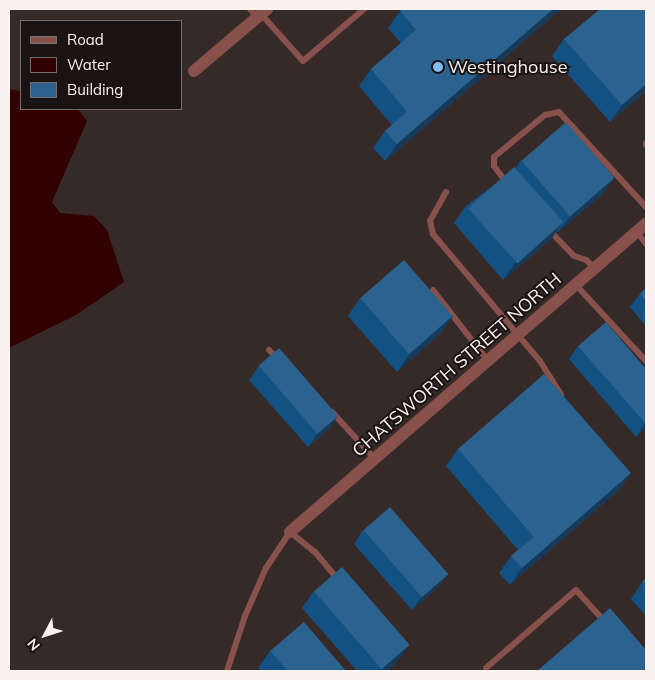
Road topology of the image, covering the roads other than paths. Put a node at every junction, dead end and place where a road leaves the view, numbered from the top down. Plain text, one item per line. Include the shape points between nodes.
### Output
1 (364, 9) edge
2 (259, 12) edge
3 (194, 71) dead end
4 (512, 190) edge
5 (446, 192) dead end
6 (646, 207) edge
7 (543, 224) edge
8 (642, 228) edge
9 (646, 244) edge
10 (595, 268) junction
11 (576, 285) junction
12 (434, 290) dead end
13 (516, 337) junction
14 (269, 350) dead end
15 (488, 361) junction
16 (646, 361) edge
17 (283, 364) edge
18 (564, 400) edge
19 (323, 404) edge
20 (375, 459) junction
21 (290, 532) junction
22 (346, 588) edge
23 (614, 633) edge
24 (486, 668) dead end
25 (227, 671) edge

1 - 2 lane via 303,61
2 - 3 street
4 - 6 lane via 494,166 494,157 545,115 560,112
5 - 13 lane via 430,221 433,234
7 - 10 lane via 574,256
8 - 9 lane
8 - 10 street, CHATSWORTH STREET NORTH
10 - 11 street, CHATSWORTH STREET NORTH
11 - 13 street, CHATSWORTH STREET NORTH
11 - 16 lane
12 - 15 lane
13 - 15 street, CHATSWORTH STREET NORTH
13 - 18 lane via 540,361
14 - 17 lane
15 - 20 street, CHATSWORTH STREET NORTH
19 - 20 lane
20 - 21 street, CHATSWORTH STREET NORTH
21 - 22 lane via 315,552
21 - 25 lane via 266,568 245,616
23 - 24 lane via 576,590

